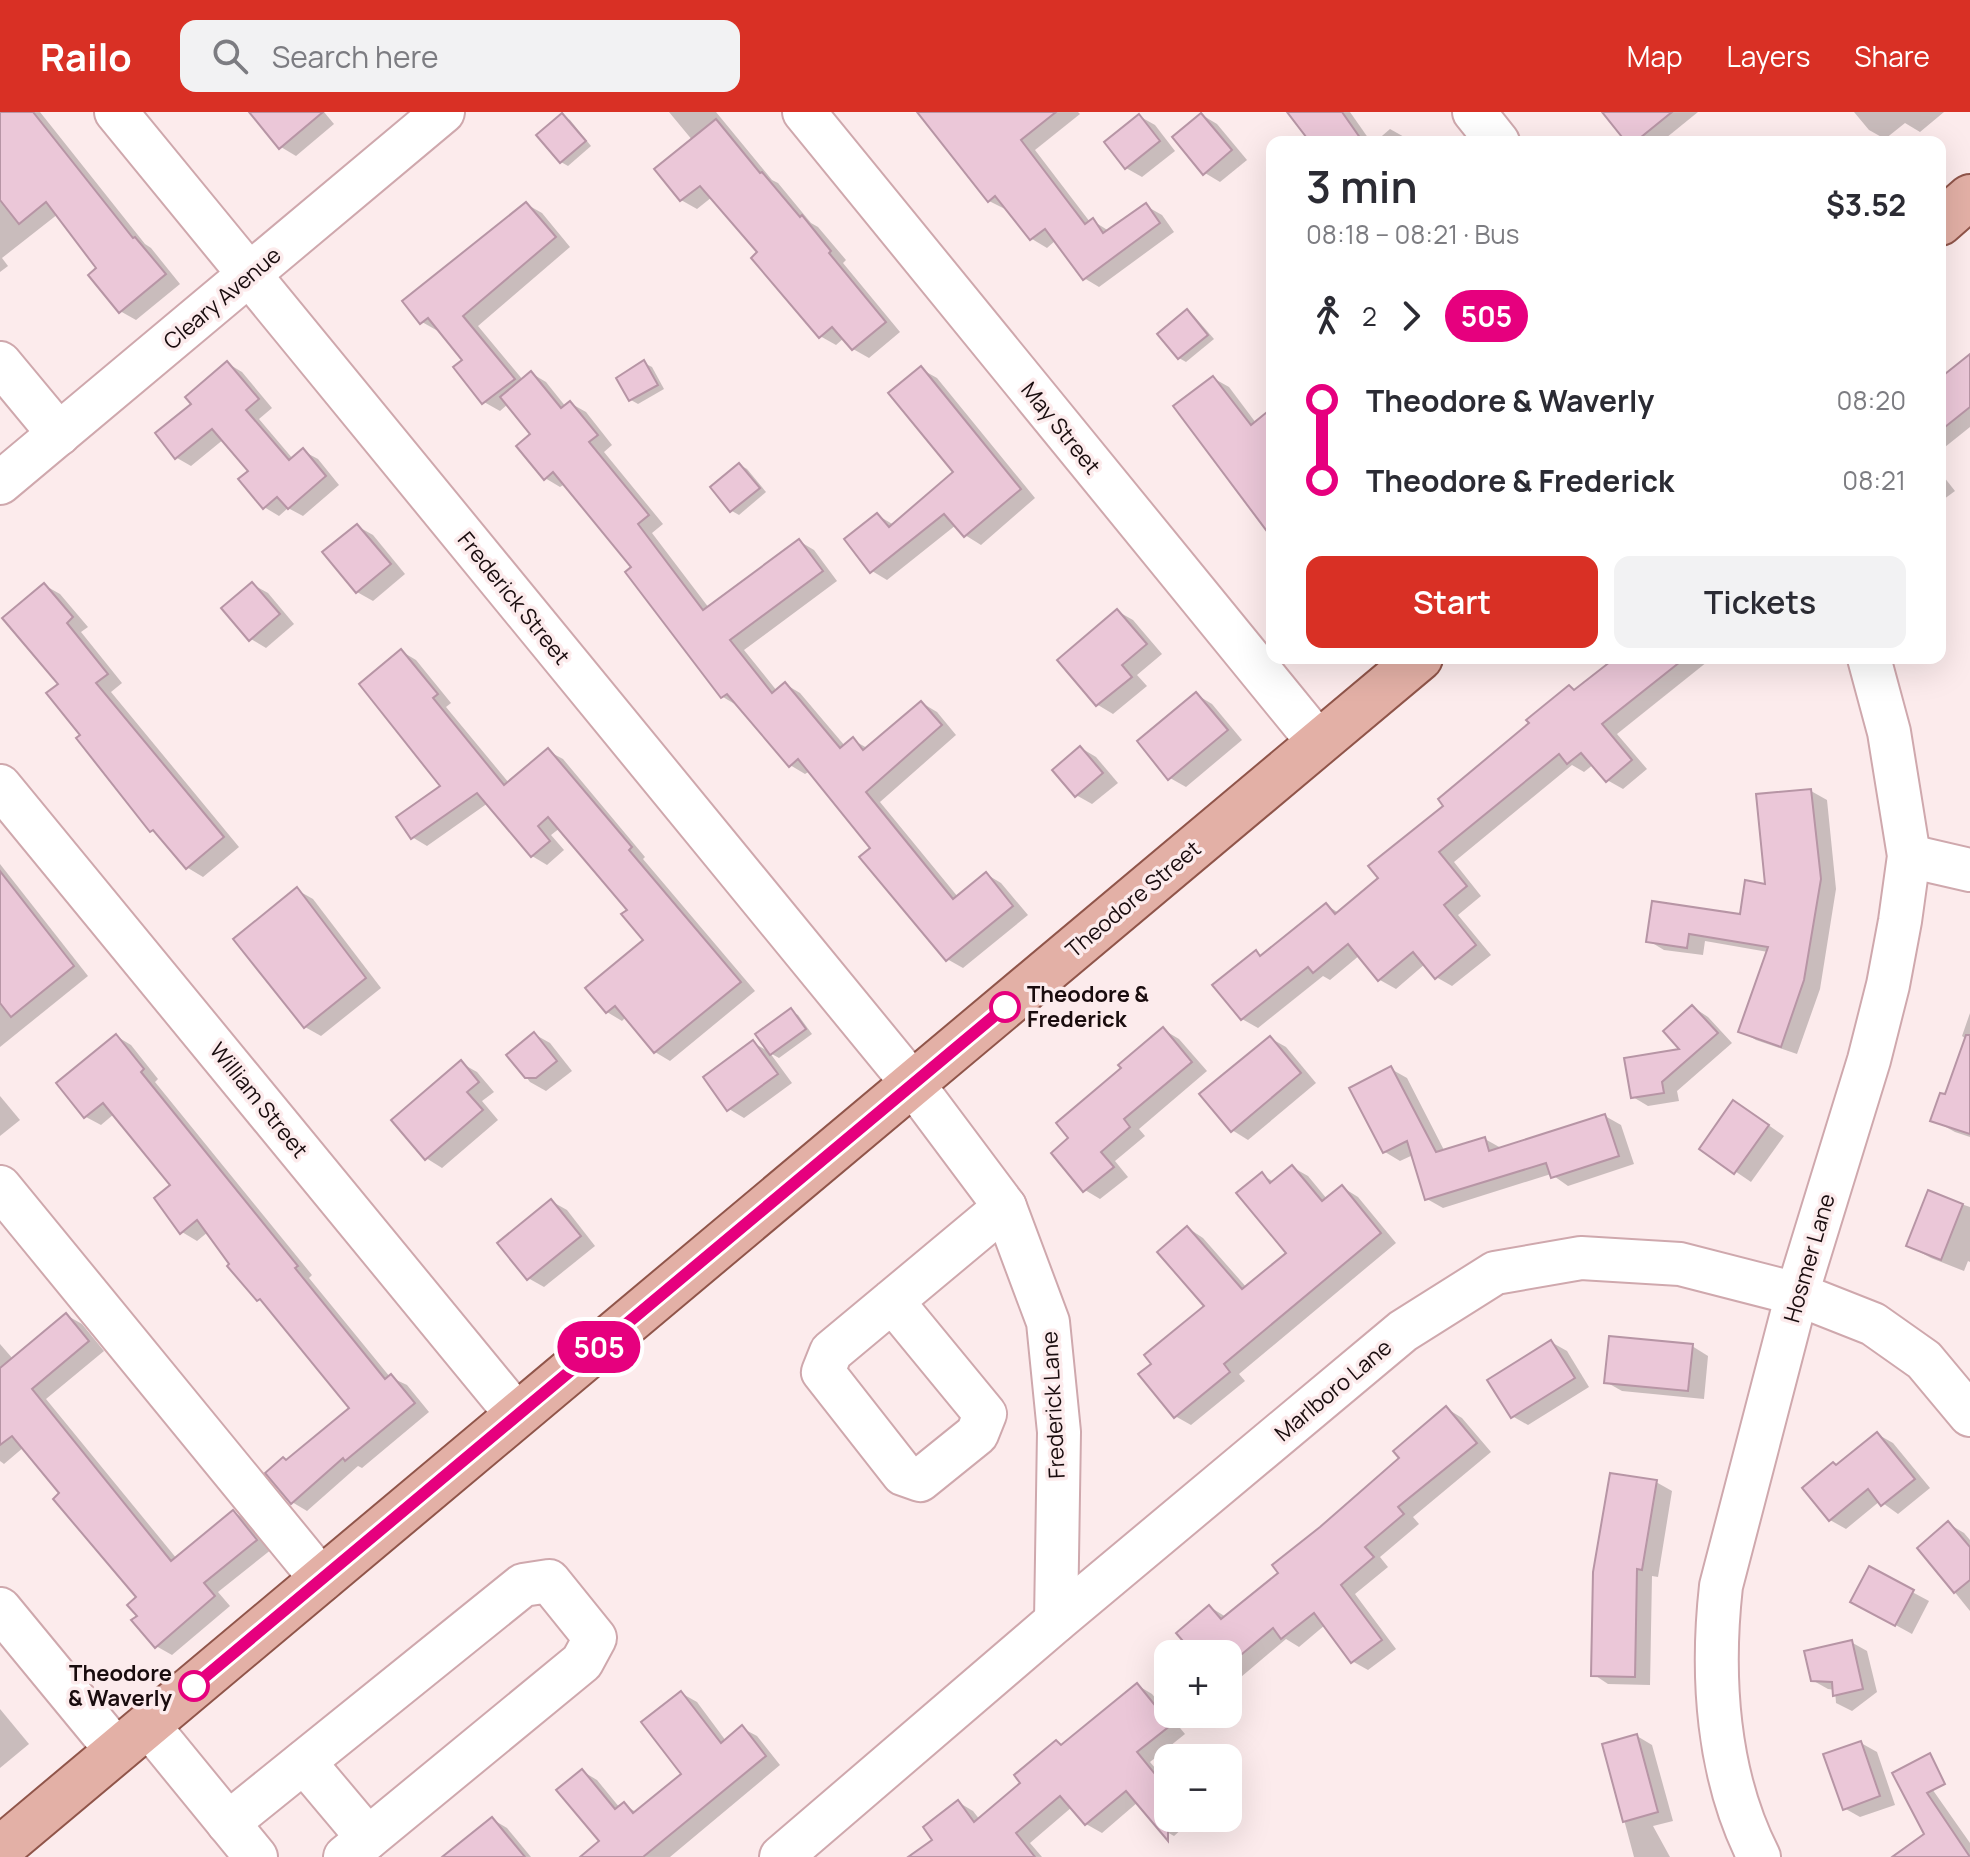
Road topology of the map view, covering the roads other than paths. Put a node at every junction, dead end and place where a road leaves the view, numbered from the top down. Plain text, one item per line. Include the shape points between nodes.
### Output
1 (116, 112) edge
2 (443, 112) edge
3 (804, 112) edge
4 (1474, 112) edge
5 (1493, 136) edge
6 (1970, 197) edge
7 (1946, 218) edge
8 (249, 276) junction
9 (0, 363) edge
10 (59, 434) junction
11 (0, 483) edge
12 (1413, 664) edge
13 (1871, 664) edge
14 (1319, 743) junction
15 (0, 786) edge
16 (1909, 856) junction
17 (1970, 870) edge
18 (913, 1084) junction
19 (0, 1187) edge
20 (1005, 1207) junction
21 (1797, 1294) junction
22 (892, 1301) dead end
23 (517, 1415) junction
24 (1970, 1415) edge
25 (322, 1580) junction
26 (0, 1609) edge
27 (1056, 1621) junction
28 (132, 1738) junction
29 (304, 1762) junction
30 (228, 1823) junction
31 (356, 1848) edge
32 (0, 1849) edge
33 (256, 1857) edge
34 (781, 1857) edge
35 (1759, 1857) edge

1 - 8 street, Frederick Street
2 - 8 street, Cleary Avenue
3 - 14 street, May Street
4 - 5 street
6 - 7 main road
8 - 10 street, Cleary Avenue
8 - 18 street, Frederick Street
9 - 10 street
10 - 11 street, Cleary Avenue
12 - 14 main road, Theodore Street
13 - 16 street, Hosmer Lane via 1889,732
14 - 18 main road, Theodore Street
15 - 23 street, William Street
16 - 17 street
16 - 21 street, Hosmer Lane via 1881,1015
18 - 20 street, Frederick Lane
18 - 23 main road, Theodore Street
19 - 25 street
20 - 22 street
20 - 27 street, Frederick Lane via 1048,1322 1059,1432
21 - 24 street, Marlboro Lane via 1873,1324 1924,1360
21 - 27 street, Marlboro Lane via 1680,1264 1652,1262 1581,1258 1495,1273 1403,1331
21 - 35 street, Hosmer Lane via 1721,1586 1716,1634 1728,1763 1739,1810
23 - 25 main road, Theodore Street
25 - 28 main road, Theodore Street
26 - 28 street
27 - 34 street, Marlboro Lane
28 - 30 street
28 - 32 main road, Theodore Street
29 - 30 street
29 - 31 street
29 - 31 street via 523,1585 549,1581 595,1638 582,1662
30 - 33 street

